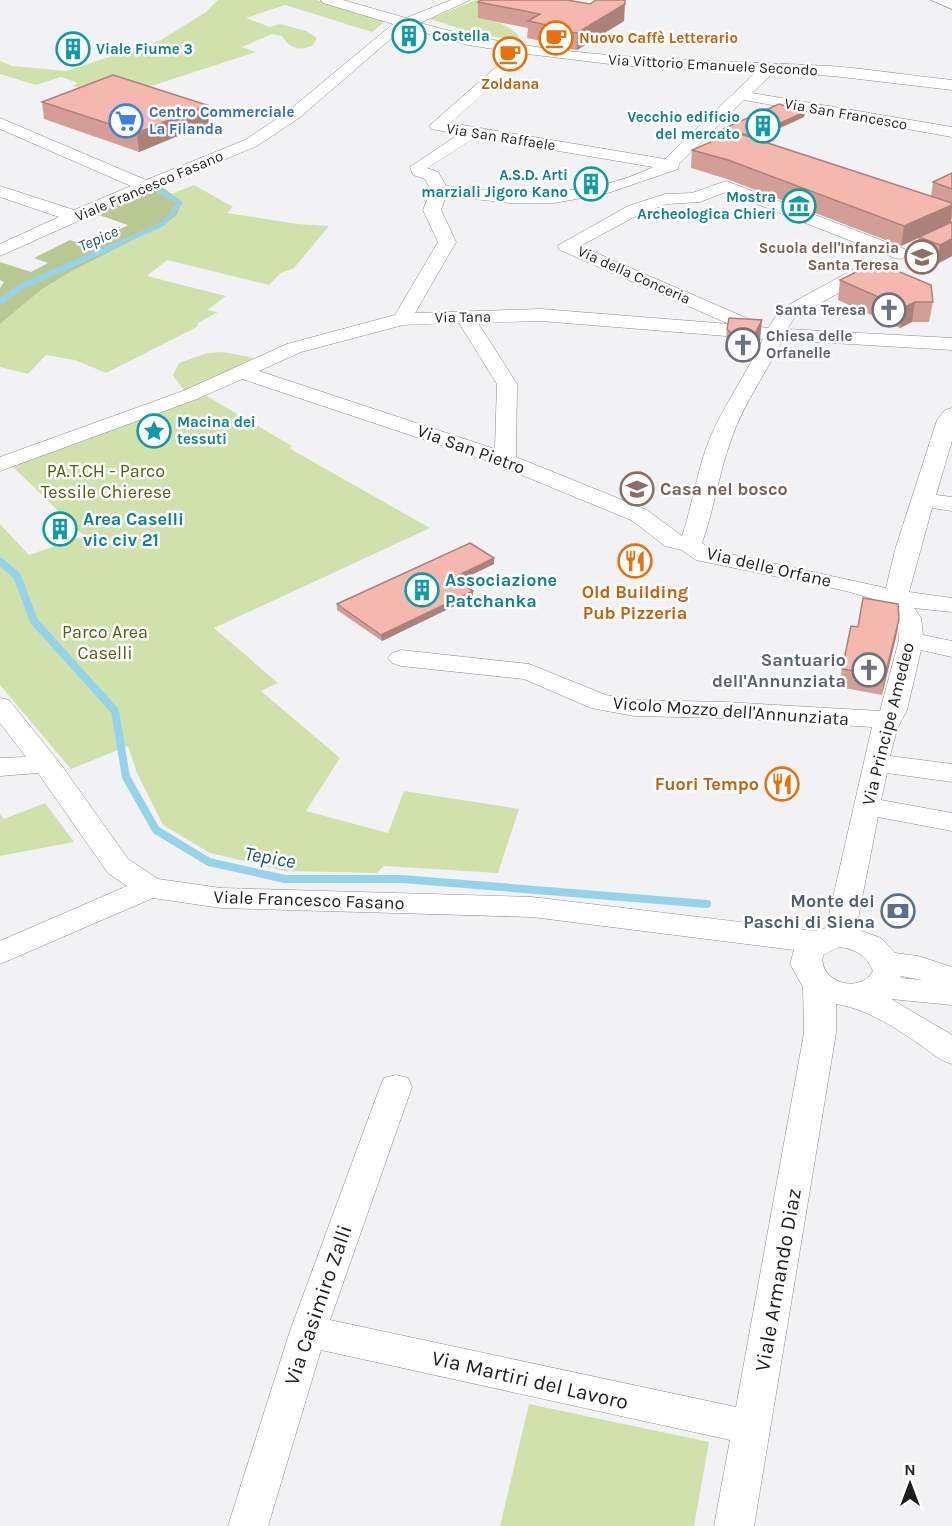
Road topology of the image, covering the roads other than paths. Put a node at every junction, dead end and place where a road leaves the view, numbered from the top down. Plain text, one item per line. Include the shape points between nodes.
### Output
1 (328, 0) edge
2 (463, 0) edge
3 (938, 0) edge
4 (952, 5) edge
5 (404, 23) junction
6 (525, 49) junction
7 (769, 69) junction
8 (952, 85) edge
9 (739, 95) junction
10 (0, 123) edge
11 (952, 132) edge
12 (471, 133) junction
13 (699, 134) junction
14 (720, 140) edge
15 (675, 166) junction
16 (146, 186) junction
17 (440, 189) junction
18 (0, 191) edge
19 (76, 217) junction
20 (922, 245) edge
21 (0, 250) edge
22 (901, 254) junction
23 (465, 317) junction
24 (402, 319) junction
25 (768, 333) junction
26 (952, 344) edge
27 (243, 373) junction
28 (952, 414) edge
29 (505, 460) junction
30 (0, 465) edge
31 (922, 500) junction
32 (952, 504) edge
33 (690, 545) junction
34 (896, 598) junction
35 (952, 605) edge
36 (911, 640) junction
37 (952, 649) edge
38 (401, 658) dead end
39 (0, 706) edge
40 (888, 720) junction
41 (875, 763) junction
42 (45, 764) junction
43 (0, 767) edge
44 (952, 773) edge
45 (868, 806) junction
46 (952, 822) edge
47 (150, 888) junction
48 (0, 953) edge
49 (819, 957) junction
50 (952, 979) edge
51 (868, 985) junction
52 (952, 994) edge
53 (820, 1033) junction
54 (952, 1052) edge
55 (396, 1087) dead end
56 (308, 1331) junction
57 (753, 1428) junction
58 (248, 1526) edge
59 (734, 1526) edge

1 - 5 street, Via Vittorio Emanuele Secondo
2 - 5 street, Viale Francesco Fasano
3 - 4 street
5 - 6 street, Via Vittorio Emanuele Secondo via 468,41
5 - 16 street, Viale Francesco Fasano via 272,132
6 - 7 street, Via Vittorio Emanuele Secondo via 626,62
6 - 12 street, Via San Raffaele via 437,126
7 - 8 street, Via Vittorio Emanuele Secondo via 833,71
7 - 9 street
9 - 11 street, Via San Francesco
9 - 13 street
10 - 16 street
12 - 15 street, Via San Raffaele
12 - 17 street via 418,167 432,176
13 - 14 street
13 - 15 street
15 - 17 street via 591,194 564,198 530,201
16 - 19 street, Viale Francesco Fasano
17 - 24 street via 432,210 447,242
18 - 19 street
19 - 21 street, Viale Francesco Fasano
20 - 22 street, Via delle Orfane
22 - 25 street, Via delle Orfane via 788,313
22 - 25 street, Via della Conceria via 726,186 694,198 665,199 634,210 566,246
23 - 24 street, Via Tana
23 - 25 street, Via Tana via 541,315
23 - 29 street via 507,384
24 - 27 street, Via Tana via 294,348
25 - 26 street, Via Tana
25 - 33 street, Via delle Orfane via 761,364 738,398 720,440
27 - 29 street, Via San Pietro
27 - 30 street, Via Tana
28 - 31 street
29 - 33 street, Via San Pietro via 639,515 673,541
31 - 32 street
31 - 34 street
33 - 34 street, Via delle Orfane via 709,556
34 - 35 street, Via delle Orfane
34 - 36 street, Via Principe Amedeo via 909,618
36 - 37 street
36 - 40 street, Via Principe Amedeo via 894,710
38 - 40 street, Vicolo Mozzo dell'Annunziata via 529,672 600,702 634,708
39 - 42 street, Viale Francesco Fasano
40 - 41 street, Via Principe Amedeo
41 - 44 street
41 - 45 street, Via Principe Amedeo
42 - 43 street
42 - 47 street, Viale Francesco Fasano via 118,866
45 - 46 street
45 - 49 street, Via Principe Amedeo
47 - 48 street
47 - 49 street, Viale Francesco Fasano via 221,898 532,907 706,929
49 - 51 street via 834,992
49 - 51 street via 863,941 881,954
49 - 53 street, Viale Armando Diaz
50 - 51 street via 918,967
51 - 52 street
51 - 53 street
51 - 54 street
53 - 57 street, Viale Armando Diaz
55 - 56 street, Via Casimiro Zalli
56 - 57 street, Via Martiri del Lavoro
56 - 58 street, Via Casimiro Zalli
57 - 59 street, Viale Armando Diaz

